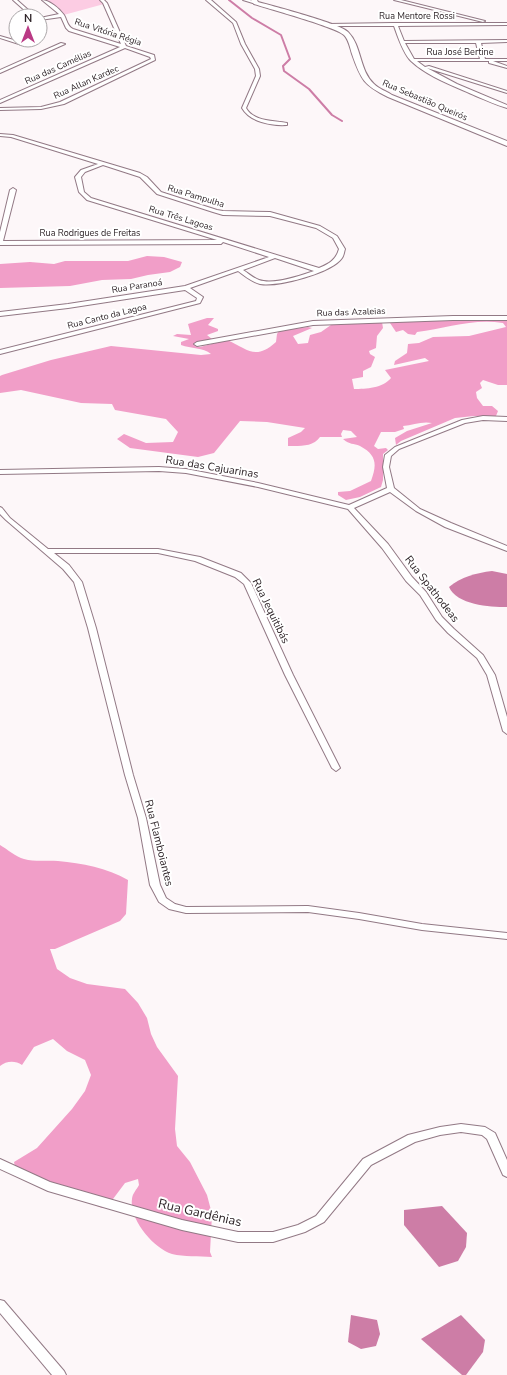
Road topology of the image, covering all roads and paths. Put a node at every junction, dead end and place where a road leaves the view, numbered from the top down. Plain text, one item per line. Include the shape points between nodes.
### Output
1 (15, 0) edge
2 (44, 0) edge
3 (208, 0) edge
4 (245, 0) edge
5 (396, 0) edge
6 (255, 1) edge
7 (103, 2) edge
8 (24, 8) edge
9 (62, 16) junction
10 (48, 18) edge
11 (395, 24) junction
12 (496, 24) junction
13 (507, 24) edge
14 (328, 25) junction
15 (507, 35) edge
16 (403, 42) junction
17 (478, 42) junction
18 (488, 42) junction
19 (507, 42) edge
20 (63, 44) dead end
21 (124, 47) junction
22 (153, 60) joint
23 (412, 60) junction
24 (483, 60) junction
25 (507, 60) edge
26 (417, 64) junction
27 (507, 67) edge
28 (440, 70) junction
29 (0, 72) edge
30 (431, 73) junction
31 (507, 92) edge
32 (0, 102) edge
33 (507, 107) edge
34 (0, 110) edge
35 (285, 124) dead end
36 (0, 135) edge
37 (507, 144) edge
38 (101, 164) junction
39 (13, 190) dead end
40 (204, 235) junction
41 (0, 243) edge
42 (180, 243) junction
43 (231, 243) junction
44 (273, 257) junction
45 (239, 270) junction
46 (318, 270) junction
47 (186, 288) junction
48 (0, 314) edge
49 (507, 318) edge
50 (198, 344) dead end
51 (0, 352) edge
52 (507, 420) edge
53 (0, 472) edge
54 (391, 489) junction
55 (350, 507) junction
56 (0, 509) edge
57 (507, 549) edge
58 (48, 551) junction
59 (507, 731) edge
60 (336, 768) dead end
61 (507, 936) edge
62 (0, 1164) edge
63 (507, 1172) edge
64 (0, 1305) edge
65 (60, 1375) edge

1 - 8 street
2 - 9 street, Rua Vitória Régia
3 - 35 street via 235,23 257,70 258,76 244,108 246,113 261,120
4 - 6 street
5 - 12 street
6 - 14 street, Rua Sebastião Queirós
7 - 21 street
9 - 10 street
9 - 21 street, Rua Vitória Régia via 71,30
11 - 12 street, Rua Mentore Rossi
11 - 14 street, Rua Mentore Rossi
11 - 16 street
12 - 13 street, Rua Mentore Rossi
14 - 37 street, Rua Sebastião Queirós via 349,36 361,70 373,87
15 - 18 street
16 - 17 street
16 - 23 street
17 - 18 street
17 - 24 street
18 - 19 street
20 - 29 street
21 - 22 street, Rua Vitória Régia via 152,56
21 - 32 street, Rua das Camélias
22 - 34 street, Rua Allan Kardec via 62,103 41,108
23 - 24 street, Rua José Bertine
23 - 26 street
24 - 25 street, Rua José Bertine
24 - 27 street
26 - 28 street
26 - 30 street
28 - 30 street
28 - 31 street
30 - 33 street
36 - 38 street, Rua Pampulha via 41,144
38 - 40 street, Rua Três Lagoas via 79,174 84,196
38 - 46 street, Rua Pampulha via 144,176 159,193 215,211 228,214 270,214 318,227 335,237 342,249 340,257
39 - 41 street
40 - 42 street, Rua Rodrigues de Freitas
40 - 43 street, Rua Três Lagoas
41 - 42 street, Rua Rodrigues de Freitas
42 - 43 street, Rua Rodrigues de Freitas
43 - 44 street, Rua Três Lagoas
44 - 45 street, Rua Paranoá
44 - 46 street, Rua Três Lagoas
45 - 46 street, Rua Pampulha via 255,280 268,283
45 - 47 street, Rua Paranoá
47 - 48 street, Rua Paranoá
47 - 51 street, Rua Canto da Lagoa via 200,297 198,302
49 - 50 street, Rua das Azaleias via 313,323
52 - 54 street via 483,418 464,421 398,448 388,455 386,467
53 - 55 street, Rua das Cajuarinas via 186,472 258,485
54 - 55 street
54 - 57 street via 418,510 448,526
55 - 59 street, Rua Spathodeas via 385,546 439,618 480,657 491,675
56 - 58 street, Rua Flamboiantes via 8,519
58 - 60 street, Rua Jequitibás via 158,551 197,558 238,575 247,583 289,675
58 - 61 street, Rua Flamboiantes via 78,582 142,818 155,885 162,900 172,907 186,910 308,909 422,927
62 - 63 street, Rua Gardênias via 48,1186 182,1225 238,1237 273,1237 301,1229 320,1219 367,1162 412,1138 440,1131 461,1128 485,1131 490,1136
64 - 65 street

